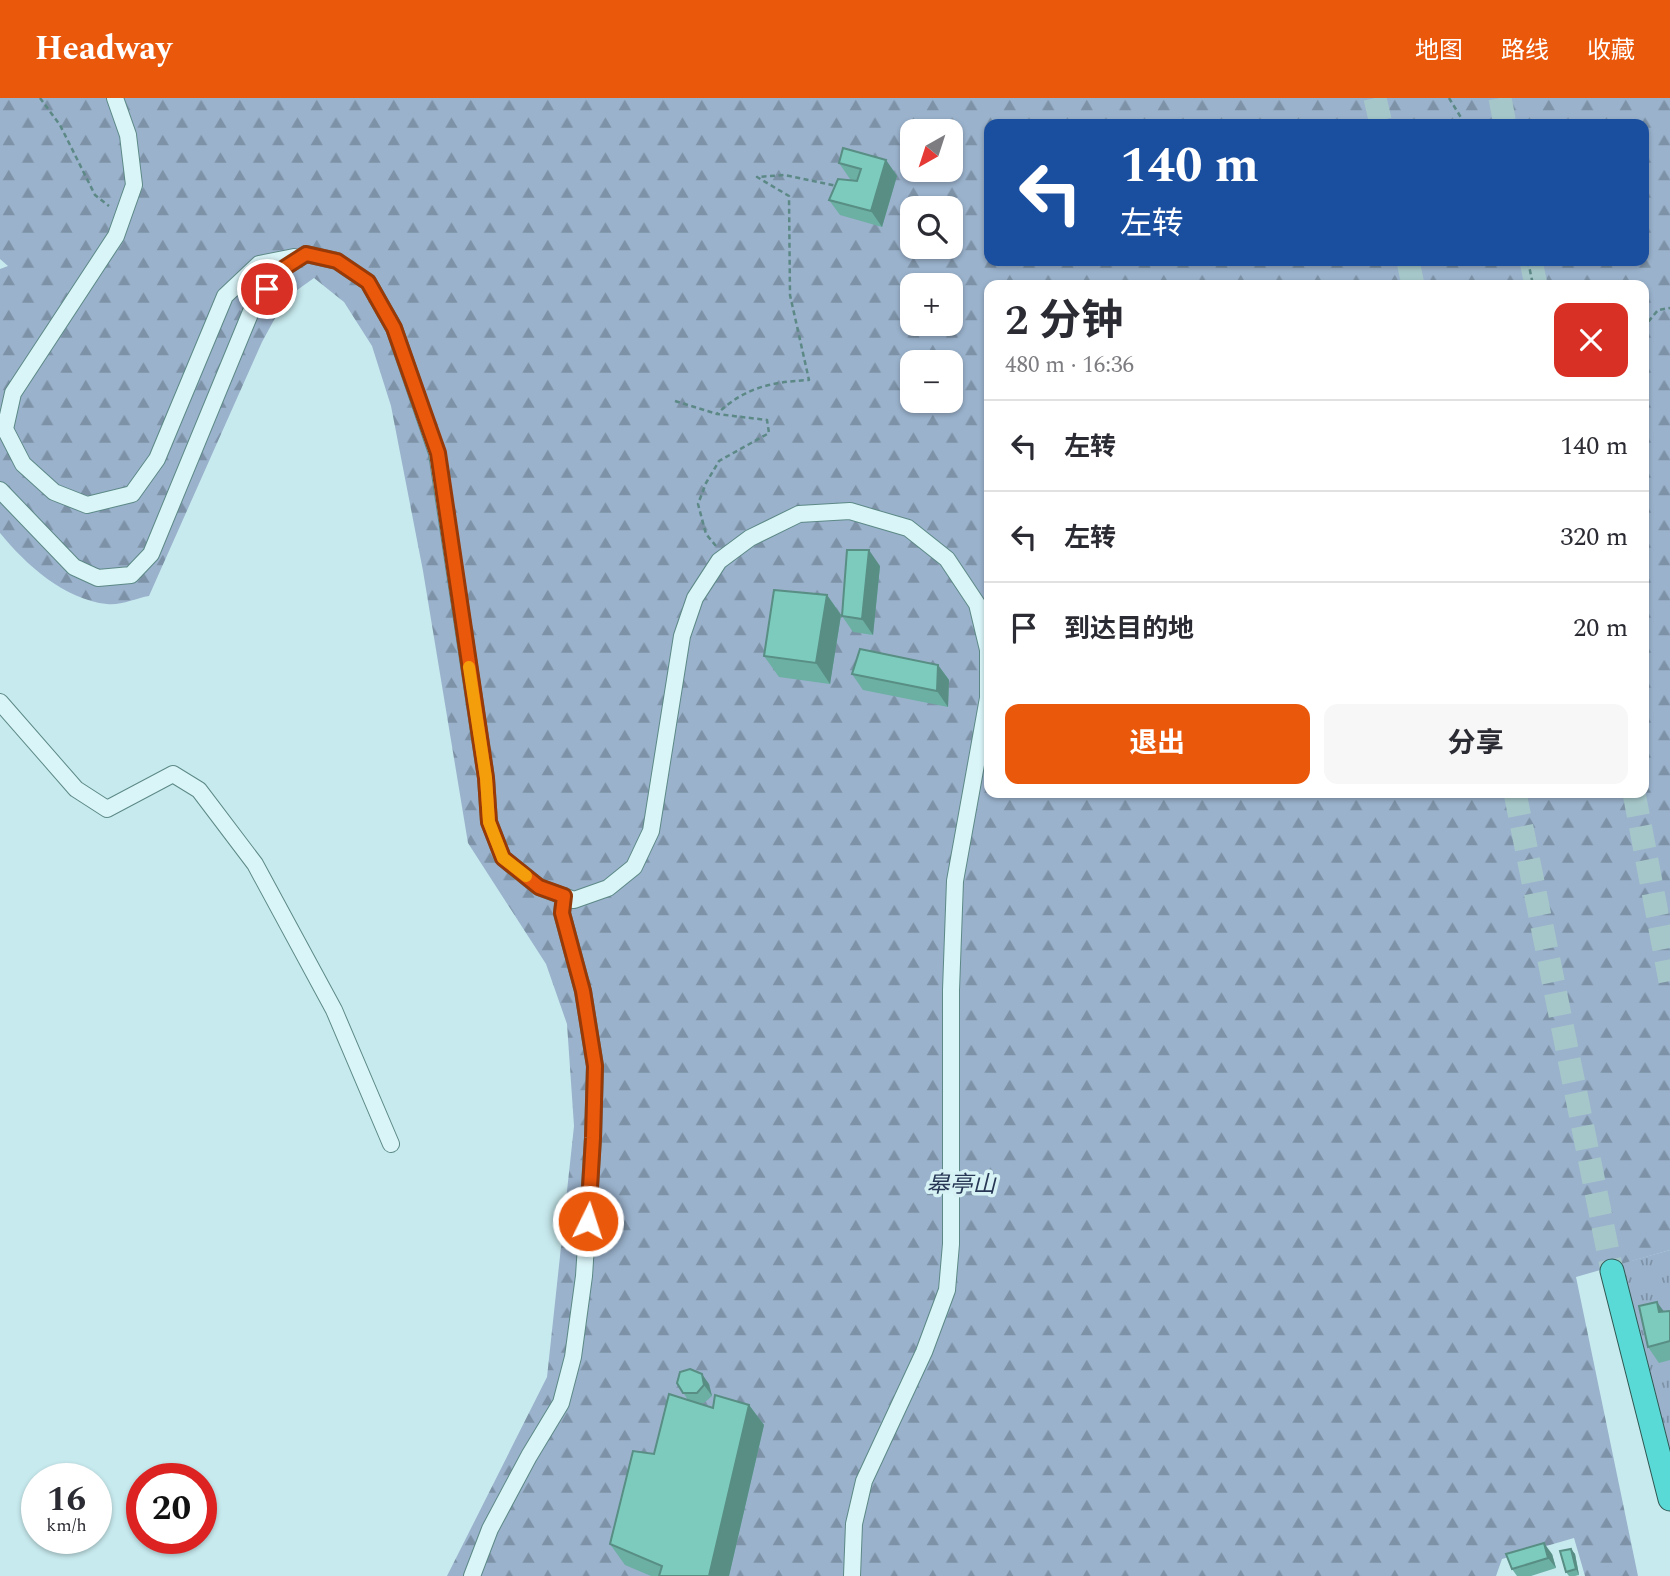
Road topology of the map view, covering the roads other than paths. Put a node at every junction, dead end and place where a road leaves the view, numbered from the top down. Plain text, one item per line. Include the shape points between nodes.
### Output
1 (115, 98) edge
2 (306, 254) junction
3 (0, 490) edge
4 (984, 633) edge
5 (0, 702) edge
6 (984, 720) edge
7 (564, 896) junction
8 (391, 1144) dead end
9 (1612, 1271) tunnel mouth
10 (1670, 1499) edge
11 (472, 1576) edge
12 (852, 1576) edge

1 - 2 street via 128,135 134,185 116,236 13,394 5,429 23,464 54,492 87,505 132,494 157,459 225,296 259,264
2 - 3 street via 281,270 252,309 150,554 131,575 98,578 74,567
2 - 7 street via 337,261 368,282 394,328 438,453 489,822 503,858 539,887
4 - 7 street via 977,604 947,559 908,528 850,511 799,514 750,538 719,561 695,598 682,636 651,831 634,867 608,888 574,900
5 - 8 street via 76,789 107,809 173,774 200,790 255,864 334,1010
6 - 12 street via 955,881 947,1290 924,1352 864,1481 854,1524
7 - 11 street via 562,913 583,991 595,1066 584,1276 561,1403 497,1517
9 - 10 highway

